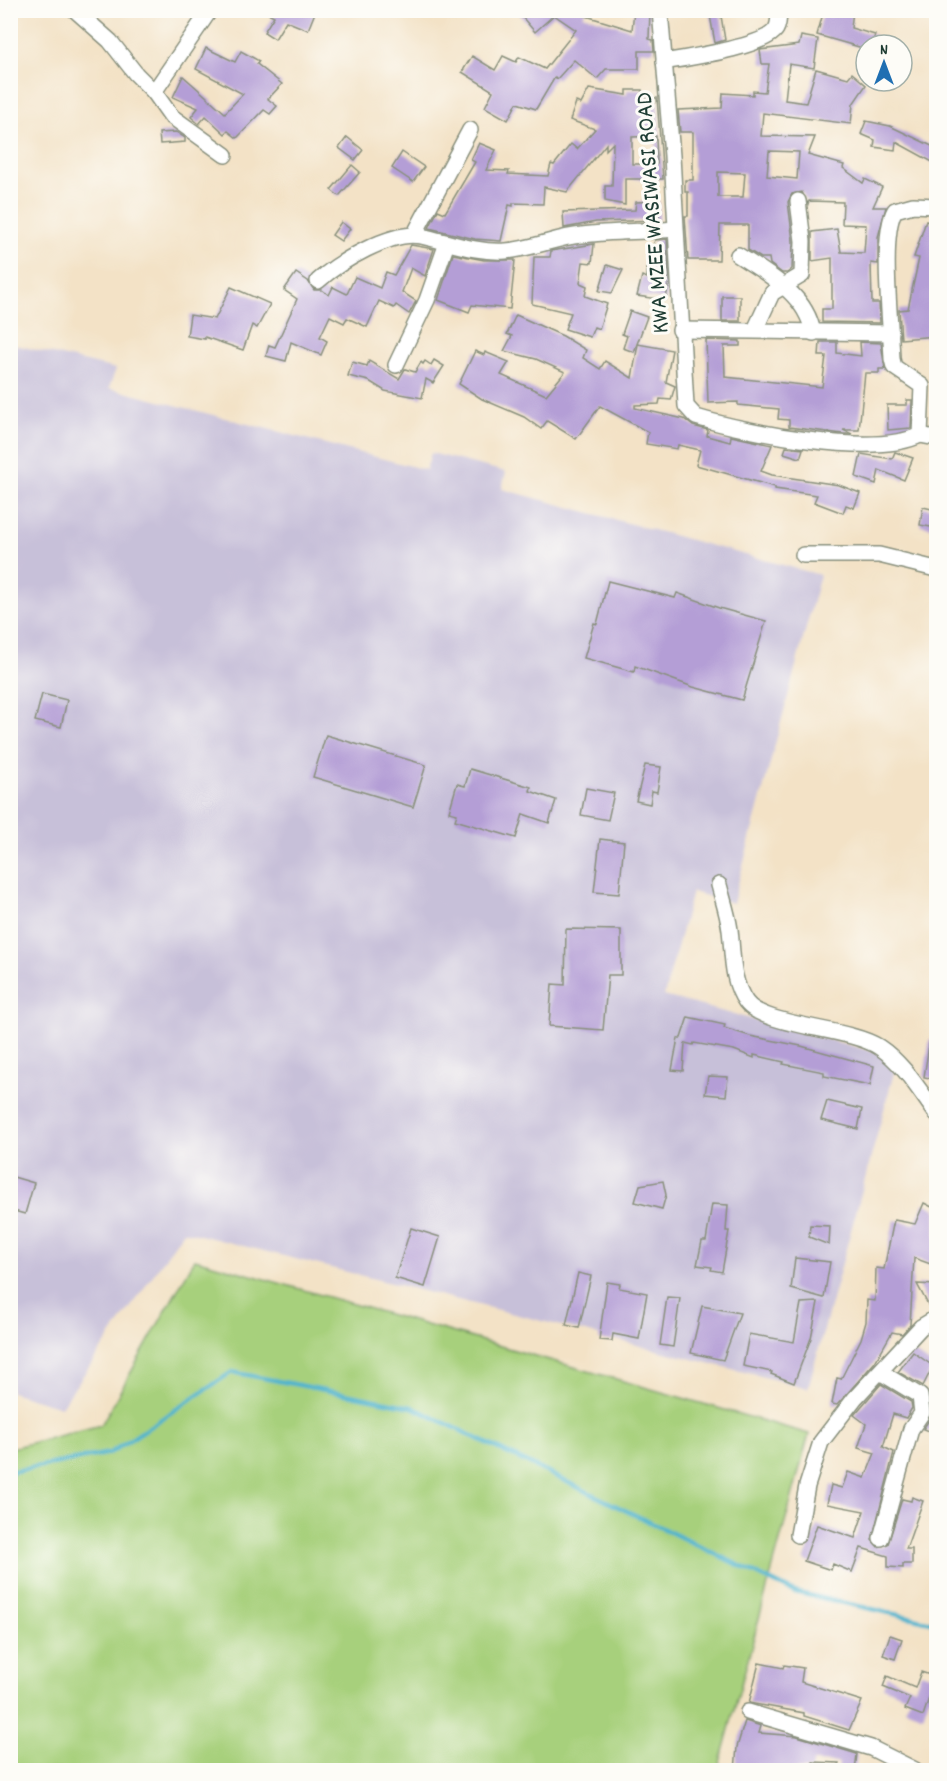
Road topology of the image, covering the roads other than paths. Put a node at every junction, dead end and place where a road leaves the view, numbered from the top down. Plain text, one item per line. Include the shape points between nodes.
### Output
1 (75, 10) edge
2 (210, 10) edge
3 (660, 10) edge
4 (779, 10) edge
5 (664, 62) junction
6 (154, 92) junction
7 (470, 130) dead end
8 (225, 155) dead end
9 (798, 201) dead end
10 (936, 206) edge
11 (674, 229) junction
12 (414, 235) junction
13 (447, 243) junction
14 (738, 255) dead end
15 (318, 281) dead end
16 (783, 286) junction
17 (680, 330) junction
18 (755, 330) junction
19 (813, 333) junction
20 (891, 333) junction
21 (396, 365) dead end
22 (920, 435) junction
23 (936, 438) edge
24 (803, 555) dead end
25 (936, 569) edge
26 (720, 885) dead end
27 (936, 1113) edge
28 (936, 1318) edge
29 (880, 1372) junction
30 (798, 1535) dead end
31 (881, 1538) dead end
32 (748, 1712) dead end
33 (915, 1770) edge

1 - 6 street via 96,26
2 - 6 street
3 - 5 street, KWA MZEE WASIWASI ROAD
4 - 5 street via 778,26 771,34 734,48
5 - 11 street, KWA MZEE WASIWASI ROAD
6 - 8 street via 171,116
7 - 12 street
9 - 16 street via 803,273
10 - 20 street via 906,206 892,214 888,248
11 - 13 street via 583,234 507,251
11 - 17 street, KWA MZEE WASIWASI ROAD
12 - 13 street
12 - 15 street via 376,246 333,267
13 - 21 street via 427,300
14 - 16 street
16 - 18 street via 771,295
16 - 19 street via 804,305
17 - 18 street
17 - 22 street, KWA MZEE WASIWASI ROAD via 686,406 706,420 825,443 881,444
18 - 19 street
19 - 20 street
20 - 22 street via 894,368 922,386
22 - 23 street
24 - 25 street via 879,555
26 - 27 street via 730,930 731,958 747,1004 766,1015 847,1033 878,1047 897,1062
28 - 29 street via 921,1327
29 - 30 street via 821,1442 807,1486
29 - 31 street via 920,1396 922,1413 911,1429
32 - 33 street via 871,1748

